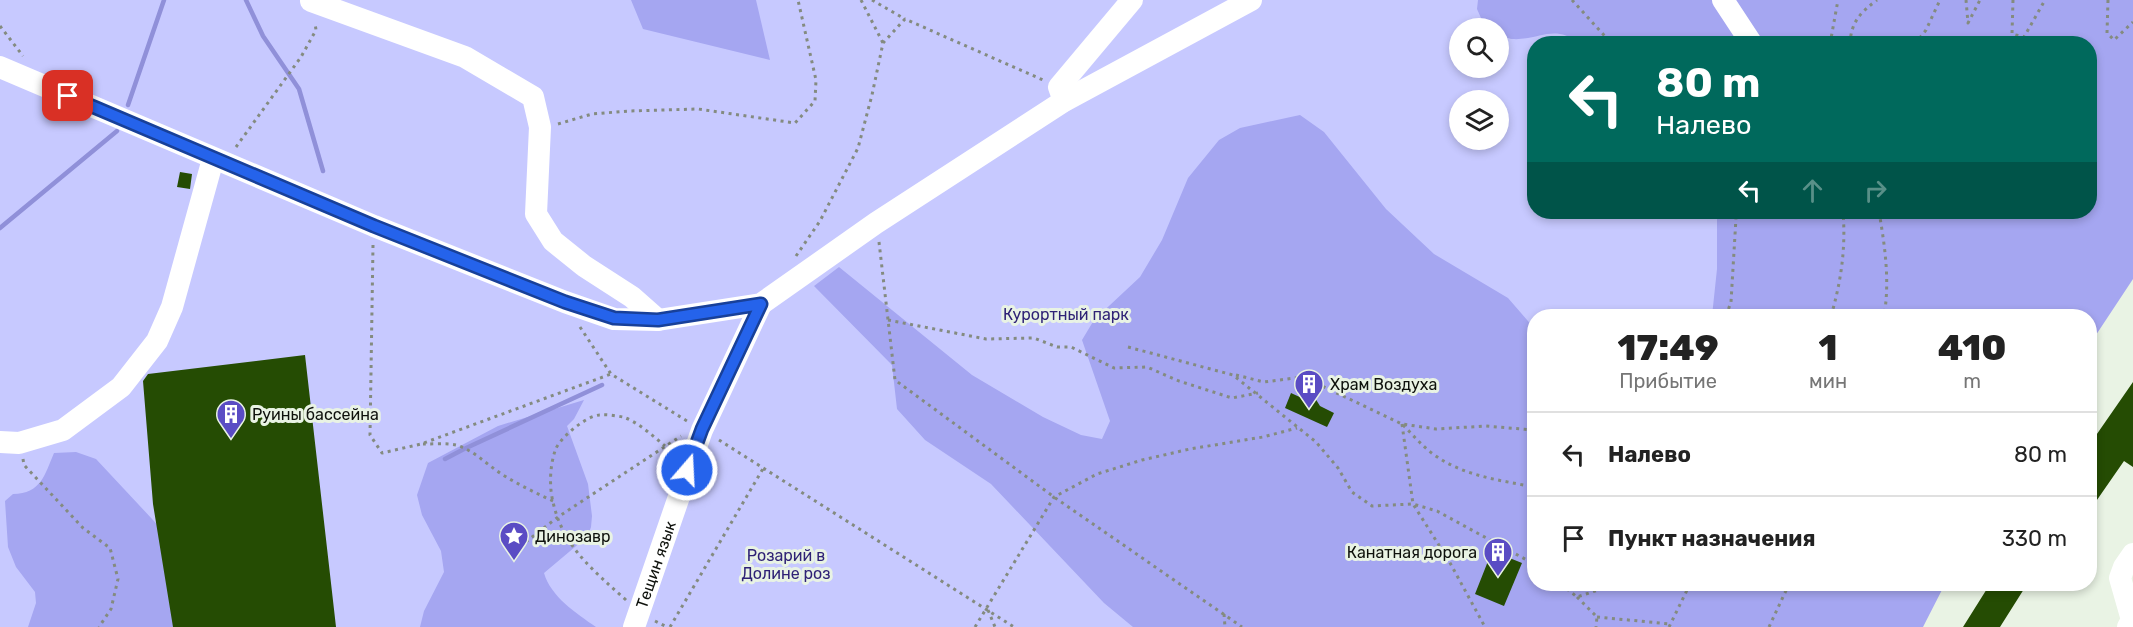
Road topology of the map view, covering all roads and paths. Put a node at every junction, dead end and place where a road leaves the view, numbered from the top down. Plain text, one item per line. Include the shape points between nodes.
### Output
1 (798, 0) edge
2 (861, 0) edge
3 (872, 0) edge
4 (1132, 0) edge
5 (1251, 0) edge
6 (1572, 0) edge
7 (1723, 0) edge
8 (1838, 0) edge
9 (1877, 0) edge
10 (1940, 0) edge
11 (1966, 0) edge
12 (1980, 0) edge
13 (2013, 0) edge
14 (2045, 0) edge
15 (2108, 0) edge
16 (311, 2) joint
17 (905, 19) junction
18 (2133, 22) edge
19 (1605, 36) edge
20 (1747, 36) edge
21 (1831, 36) edge
22 (1851, 36) edge
23 (1921, 36) edge
24 (2020, 36) edge
25 (2025, 36) edge
26 (883, 43) junction
27 (0, 67) edge
28 (1061, 94) junction
29 (539, 136) junction
30 (218, 161) junction
31 (1736, 219) edge
32 (1844, 219) edge
33 (1880, 219) edge
34 (876, 223) junction
35 (374, 226) junction
36 (793, 260) dead end
37 (565, 302) junction
38 (761, 304) junction
39 (1728, 309) edge
40 (1833, 309) edge
41 (1885, 309) edge
42 (658, 320) junction
43 (888, 320) junction
44 (1128, 347) dead end
45 (610, 374) junction
46 (1233, 375) junction
47 (1258, 393) junction
48 (1402, 424) junction
49 (1297, 428) junction
50 (702, 429) junction
51 (1527, 429) edge
52 (9, 442) edge
53 (421, 444) junction
54 (665, 446) junction
55 (764, 467) junction
56 (1527, 485) edge
57 (1054, 497) junction
58 (553, 501) junction
59 (1413, 504) junction
60 (558, 517) junction
61 (514, 551) dead end
62 (2133, 554) edge
63 (1527, 560) edge
64 (1570, 591) edge
65 (1595, 591) edge
66 (1687, 591) edge
67 (1786, 591) edge
68 (1577, 597) junction
69 (987, 609) junction
70 (1223, 613) junction
71 (1597, 617) junction
72 (636, 619) edge
73 (1670, 626) edge
74 (99, 627) edge
75 (670, 627) edge
76 (975, 627) edge
77 (995, 627) edge
78 (1014, 627) edge
79 (1225, 627) edge
80 (1242, 627) edge
81 (1485, 627) edge
82 (1596, 627) edge
83 (1769, 627) edge
84 (2128, 627) edge

1 - 29 path via 816,80 815,101 795,123 698,109 630,111 592,114 559,123
2 - 26 path
3 - 17 path
4 - 28 street
5 - 28 street
6 - 19 path
7 - 20 street
8 - 21 path
9 - 22 path via 1859,14
10 - 23 path
11 - 12 path via 1968,23
13 - 24 path via 2012,34
14 - 25 path
15 - 18 path via 2107,33 2114,40
16 - 29 street via 465,57 514,85 533,97
16 - 30 path via 316,30 301,57
17 - 26 path
17 - 28 path
26 - 36 path via 858,148
27 - 30 street
28 - 34 street
29 - 42 street via 536,214 553,241
30 - 35 street
30 - 52 street via 172,307 157,341 121,387 63,430
31 - 39 path
32 - 40 path via 1841,280
33 - 41 path via 1885,247
34 - 38 street
34 - 43 path
35 - 37 street
35 - 53 path via 370,435 382,453
37 - 42 street via 614,318
37 - 45 path
38 - 42 street
38 - 50 street, Тещин язык
43 - 47 path via 986,339 1034,338 1057,347 1071,347 1114,368 1147,367 1232,398
43 - 57 path via 895,380
44 - 46 path
45 - 50 path
45 - 53 path
46 - 47 path
46 - 48 path via 1264,382 1303,377
47 - 49 path
48 - 51 path via 1436,429 1486,426
48 - 56 path via 1448,464 1475,475
48 - 59 path
49 - 57 path via 1142,460 1097,474
49 - 59 path via 1316,442 1353,492 1372,506
50 - 54 path via 692,430
50 - 55 path
50 - 72 street, Тещин язык
52 - 74 path via 24,465 83,528 110,548 118,579 111,609
53 - 58 path via 464,448 500,474
54 - 58 path via 624,418 598,414 575,427 555,449
54 - 60 path
55 - 69 path
55 - 75 path
57 - 69 path
57 - 70 path
58 - 60 path
59 - 63 path via 1437,511
59 - 81 path
60 - 61 path
60 - 72 path via 577,555
62 - 84 street via 2120,578 2132,620
64 - 68 path
65 - 68 path
66 - 73 path
67 - 83 path
68 - 71 path
69 - 76 path
69 - 77 path
69 - 78 path
70 - 79 path
70 - 80 path
71 - 73 path
71 - 82 path

